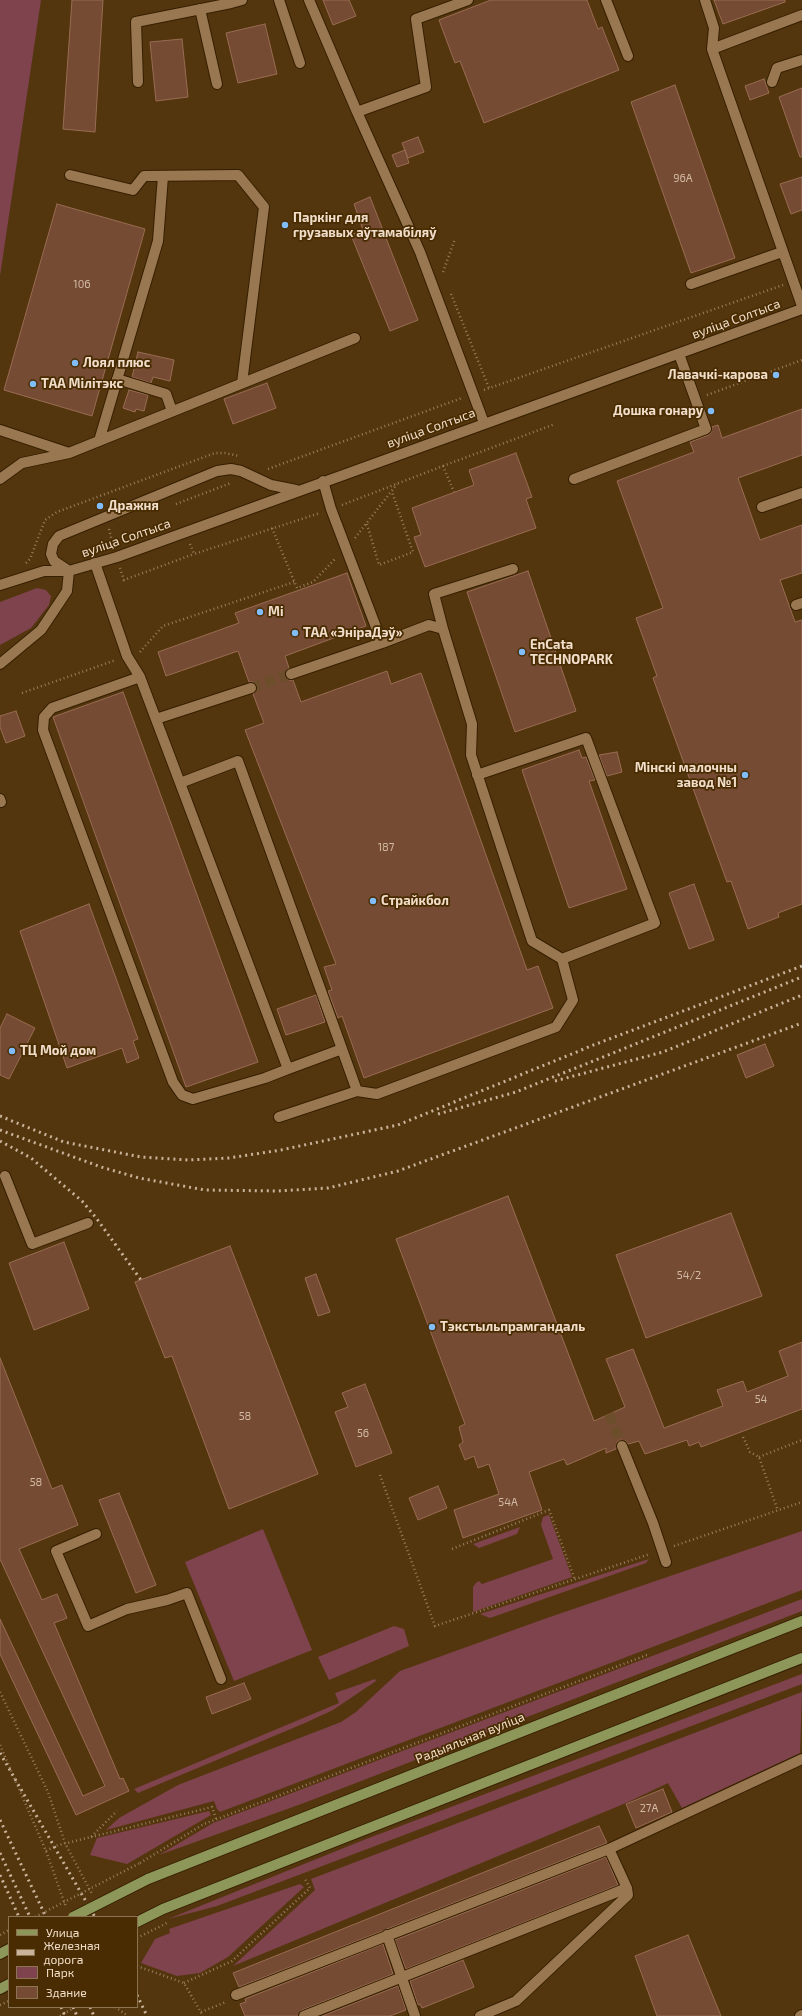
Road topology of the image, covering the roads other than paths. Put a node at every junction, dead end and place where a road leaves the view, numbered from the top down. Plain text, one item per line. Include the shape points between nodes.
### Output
1 (242, 0) edge
2 (279, 0) edge
3 (309, 0) edge
4 (468, 0) edge
5 (606, 0) edge
6 (705, 0) edge
7 (231, 1) edge
8 (200, 9) junction
9 (802, 15) edge
10 (712, 49) junction
11 (628, 56) dead end
12 (802, 60) edge
13 (300, 63) dead end
14 (138, 82) dead end
15 (772, 82) dead end
16 (217, 84) dead end
17 (357, 112) junction
18 (70, 175) dead end
19 (163, 176) junction
20 (782, 252) junction
21 (691, 284) dead end
22 (802, 307) edge
23 (355, 338) dead end
24 (679, 354) junction
25 (117, 379) junction
26 (242, 383) junction
27 (172, 411) junction
28 (484, 423) junction
29 (0, 430) edge
30 (99, 441) junction
31 (69, 453) junction
32 (0, 479) edge
33 (574, 479) dead end
34 (323, 481) junction
35 (296, 490) junction
36 (802, 493) edge
37 (762, 507) dead end
38 (95, 563) junction
39 (513, 569) dead end
40 (69, 571) junction
41 (0, 585) edge
42 (443, 629) junction
43 (382, 643) junction
44 (0, 664) edge
45 (291, 674) tunnel mouth
46 (140, 677) junction
47 (251, 688) tunnel mouth
48 (156, 719) junction
49 (478, 775) junction
50 (180, 783) junction
51 (562, 960) junction
52 (342, 1049) junction
53 (288, 1069) junction
54 (357, 1091) junction
55 (279, 1117) dead end
56 (5, 1176) dead end
57 (88, 1223) dead end
58 (622, 1446) tunnel mouth
59 (96, 1534) dead end
60 (666, 1562) dead end
61 (802, 1621) edge
62 (802, 1658) edge
63 (221, 1679) dead end
64 (802, 1758) edge
65 (609, 1849) junction
66 (627, 1888) junction
67 (70, 1913) edge
68 (138, 1922) edge
69 (387, 1935) junction
70 (402, 1978) junction
71 (236, 1995) road end
72 (304, 2016) edge
73 (415, 2016) edge
74 (480, 2016) edge

1 - 7 street
2 - 13 street
3 - 17 street
4 - 17 street via 416,19 426,86
5 - 11 street
6 - 10 street via 714,28
7 - 8 street
8 - 14 street via 136,22
8 - 16 street
9 - 10 street
10 - 20 street
12 - 15 street via 777,68
17 - 28 street via 420,252
18 - 19 street via 133,190 144,176
19 - 25 street via 158,241
19 - 26 street via 238,175 264,207
20 - 21 street
20 - 22 street
22 - 24 street, вуліца Солтыса
23 - 26 street
24 - 28 street, вуліца Солтыса
24 - 33 street via 706,429
25 - 27 street via 166,394
25 - 30 street
26 - 27 street
27 - 30 street
28 - 34 street, вуліца Солтыса
29 - 31 street
30 - 31 street
31 - 32 street via 22,463
34 - 35 street, вуліца Солтыса
34 - 43 street via 331,509
35 - 38 street, вуліца Солтыса
35 - 40 street via 231,469 217,471 59,536 53,544 51,554 54,561
36 - 37 street
38 - 40 street, вуліца Солтыса
38 - 46 street via 127,656
39 - 42 street via 434,594
40 - 41 street, вуліца Солтыса via 44,571
40 - 44 street, вуліца Солтыса via 67,591 41,630
42 - 43 street via 429,625
42 - 49 street via 472,724 471,755
43 - 45 street
46 - 48 street
46 - 53 street via 52,708 44,717 43,730 174,1082 182,1095 193,1099
47 - 48 street
48 - 50 street
49 - 51 street via 532,941
49 - 51 street via 586,738 655,923
50 - 52 street via 238,761
50 - 53 street
51 - 54 street via 573,1000 556,1027 377,1094
52 - 53 street
52 - 54 street
54 - 55 street
56 - 57 street via 32,1244
58 - 60 street
59 - 63 street via 56,1551 88,1626 127,1610 187,1593
61 - 67 main road, Радыяльная вуліца, bridge via 148,1879
62 - 68 main road via 163,1909
64 - 65 street
65 - 66 street
65 - 69 street
66 - 70 street
66 - 74 street via 628,1895 516,2001
69 - 70 street
69 - 71 street
70 - 72 street
70 - 73 street

